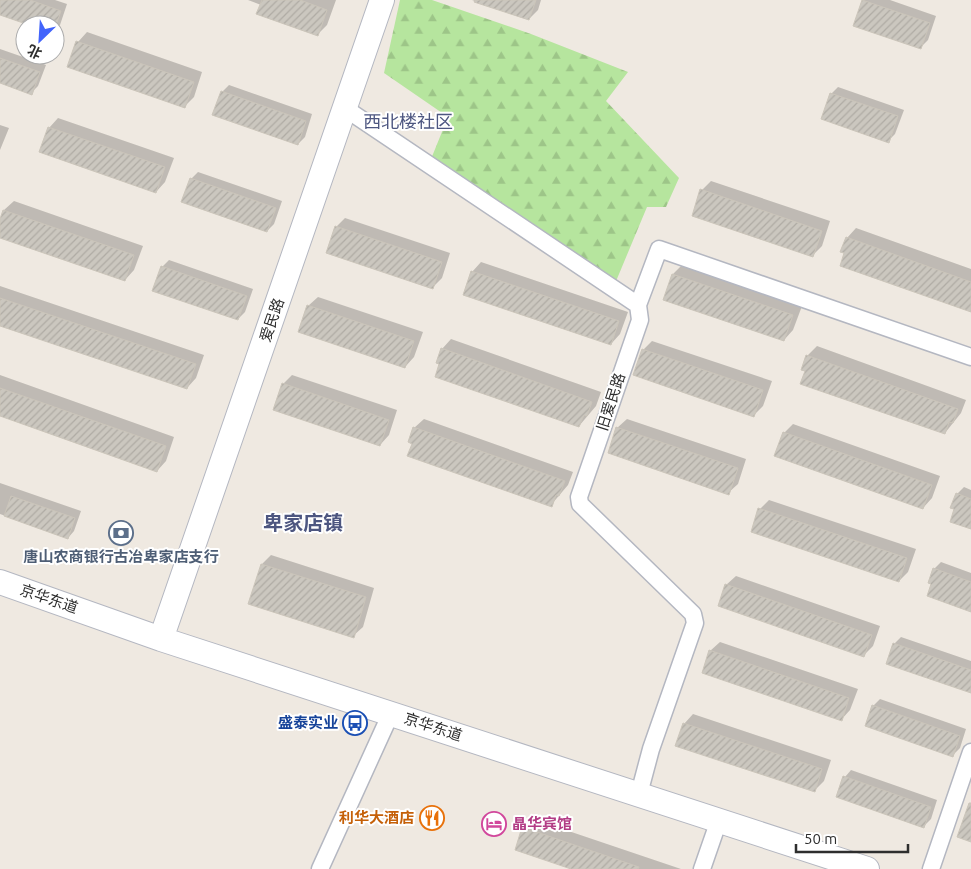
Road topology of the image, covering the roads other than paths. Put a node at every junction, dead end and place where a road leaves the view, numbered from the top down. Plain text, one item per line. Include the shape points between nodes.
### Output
1 (382, 0) edge
2 (346, 109) junction
3 (638, 304) junction
4 (971, 356) edge
5 (0, 582) edge
6 (161, 639) junction
7 (391, 713) junction
8 (971, 752) edge
9 (639, 794) junction
10 (719, 820) junction
11 (320, 869) edge
12 (702, 869) edge
13 (867, 869) edge
14 (931, 869) edge

1 - 2 main road, 爱民路
2 - 3 street
2 - 6 main road, 爱民路
3 - 4 street, 旧爱民路 via 659,249
3 - 9 street, 旧爱民路 via 640,320 579,497 580,504 694,614 695,624 651,749
5 - 6 main road, 京华东道
6 - 7 main road, 京华东道
7 - 9 main road, 京华东道
7 - 11 street
8 - 14 street
9 - 10 main road, 京华东道
10 - 12 street
10 - 13 main road, 京华东道

